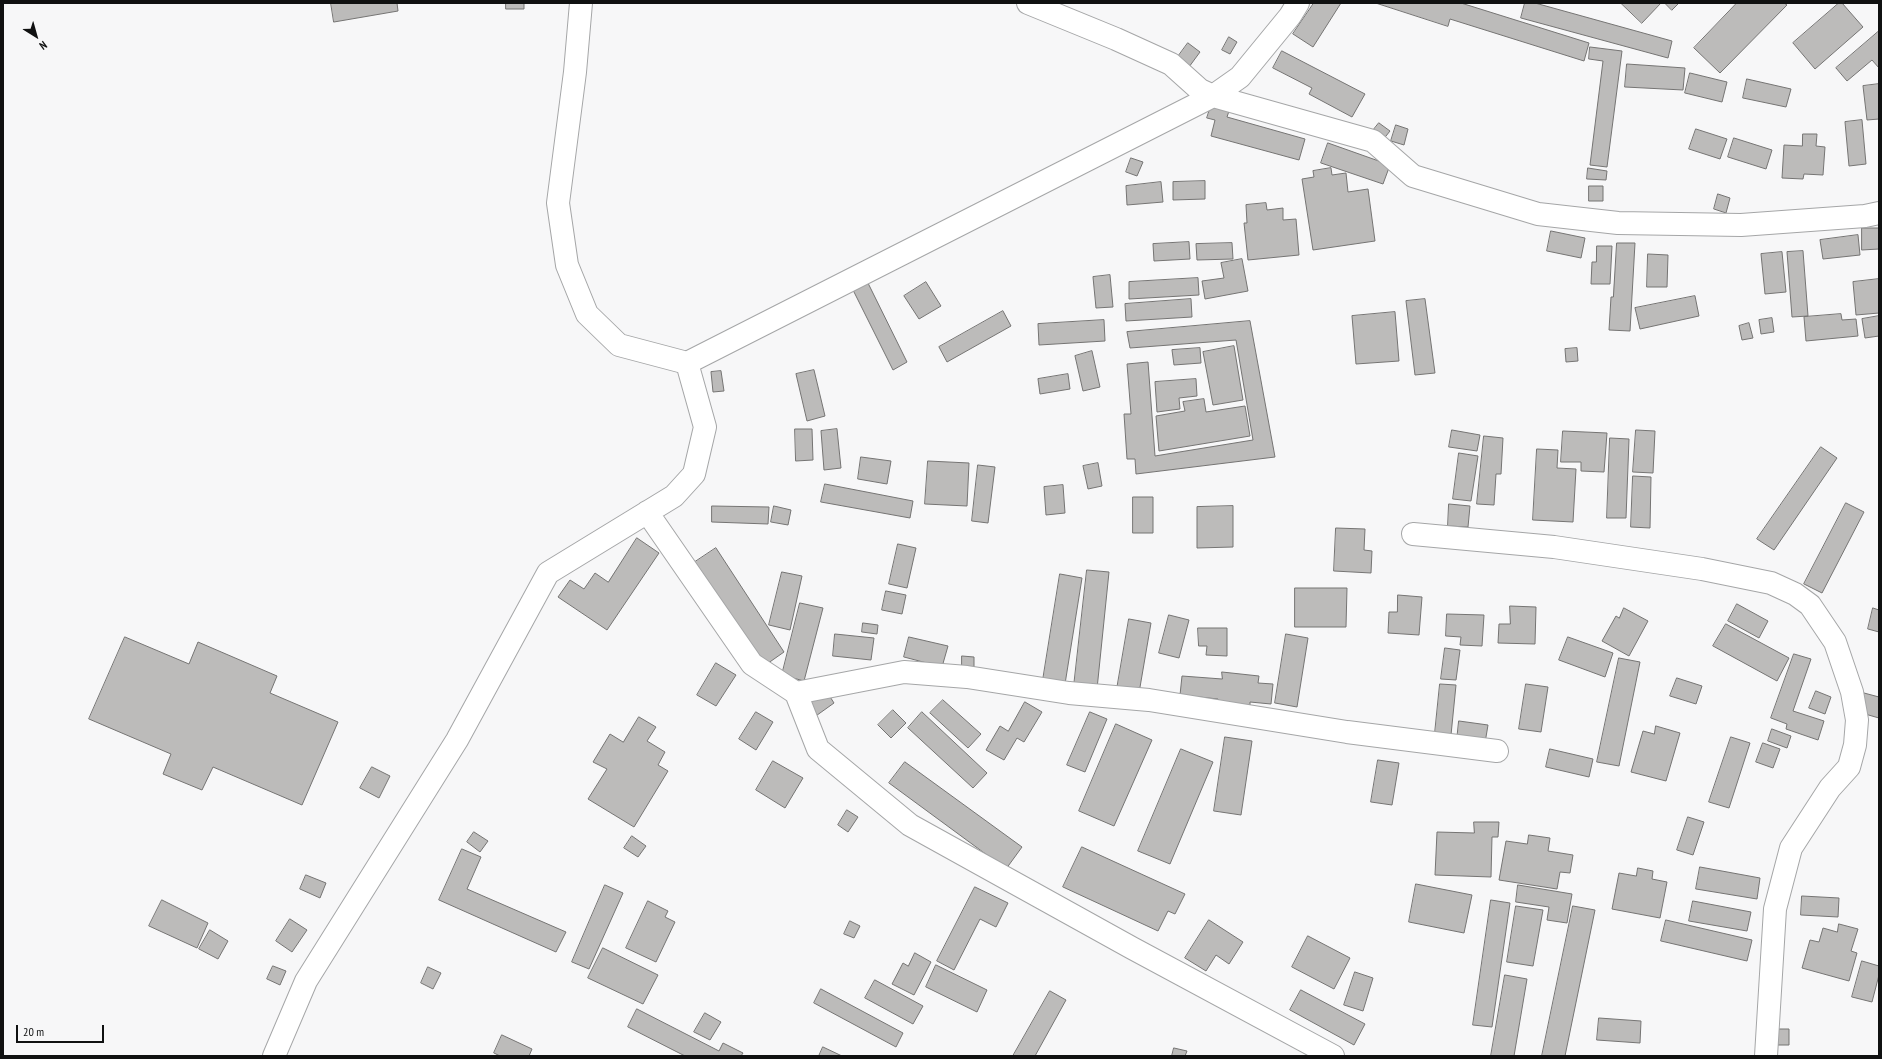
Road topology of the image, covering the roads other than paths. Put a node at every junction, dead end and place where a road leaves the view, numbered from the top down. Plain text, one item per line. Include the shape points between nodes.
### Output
1 (581, 3) edge
2 (1028, 3) edge
3 (1298, 3) edge
4 (1213, 96) junction
5 (1879, 213) edge
6 (687, 363) junction
7 (647, 512) junction
8 (1413, 534) dead end
9 (796, 693) junction
10 (1496, 751) dead end
11 (274, 1056) edge
12 (1333, 1056) edge
13 (1766, 1056) edge

1 - 6 street via 558,202 567,265 587,314 619,346
2 - 4 street via 1171,64 1200,90
3 - 4 street via 1240,77
4 - 5 street via 1373,141 1413,176 1538,214 1618,223 1741,225
4 - 6 street
6 - 7 street via 705,427 694,474 674,496
7 - 9 street via 752,664
7 - 11 street via 548,573 457,740 306,981
8 - 13 street via 1554,547 1702,569 1771,583 1795,594 1810,605 1836,642 1852,692 1856,720 1855,745 1849,767 1830,788 1791,848 1774,908
9 - 10 street via 904,672 967,677 1069,693 1157,701 1347,732
9 - 12 street via 818,749 910,825

